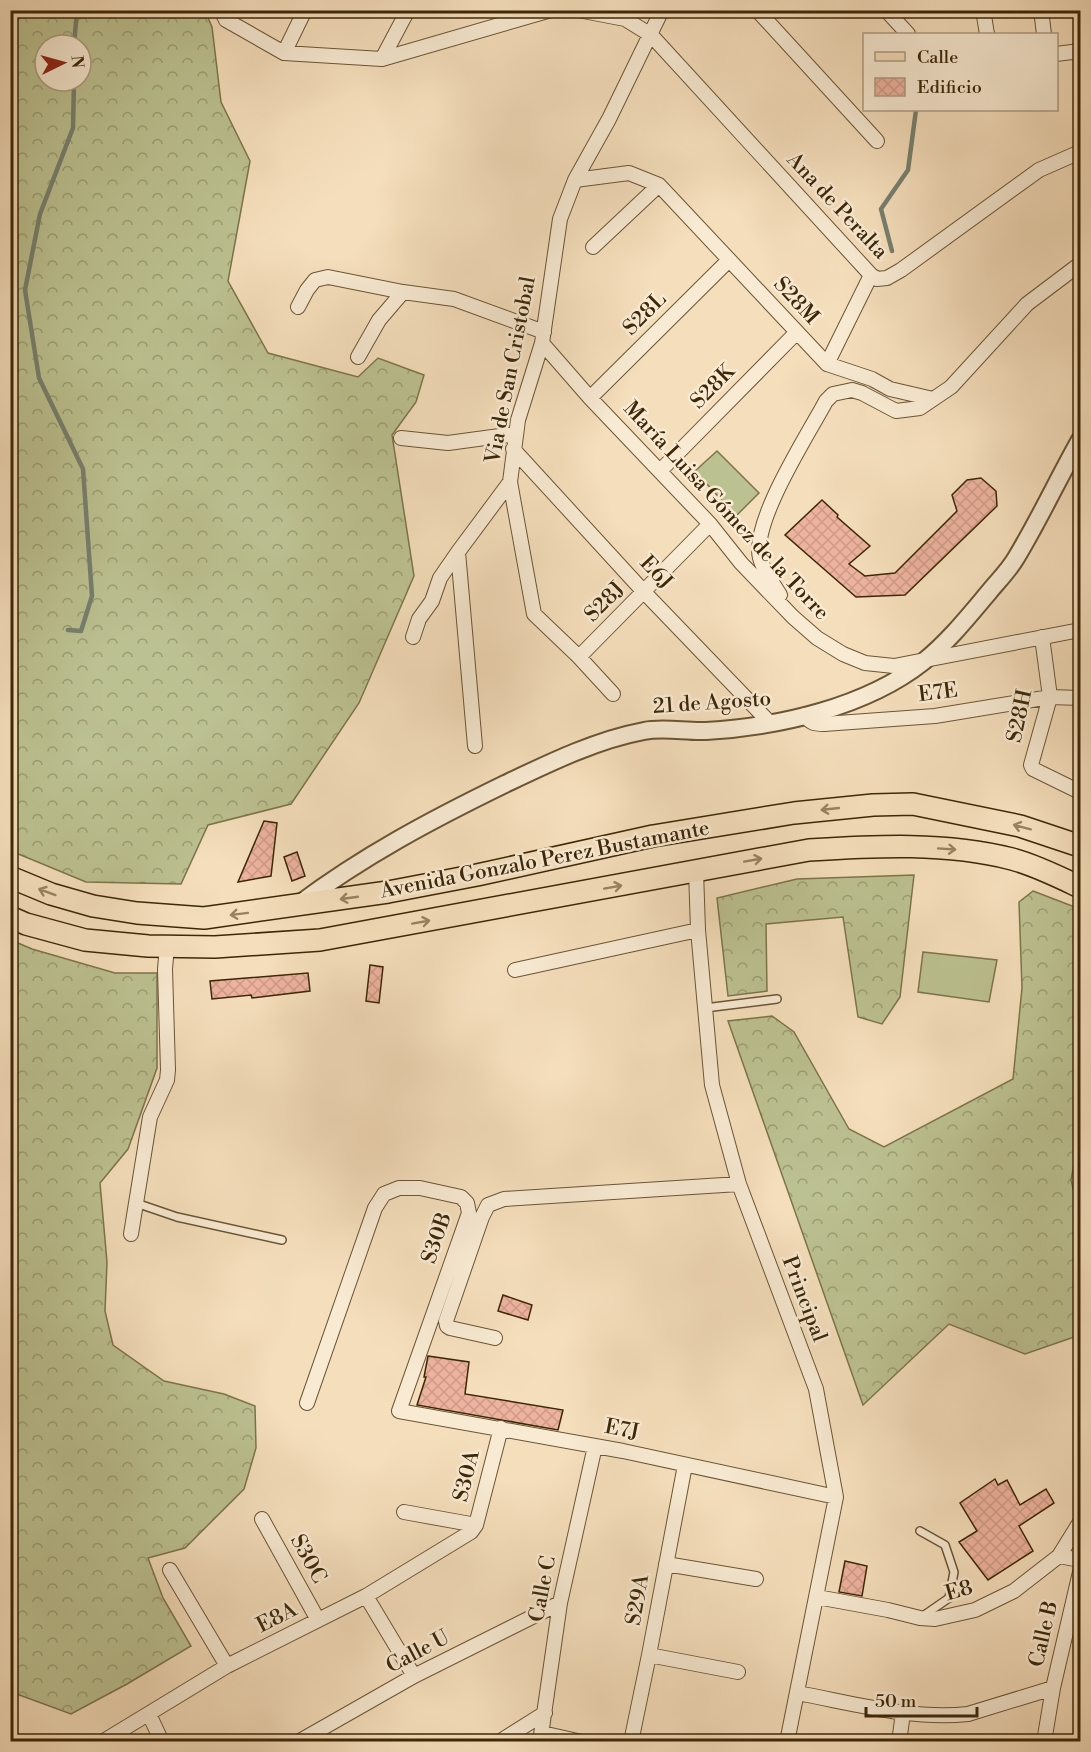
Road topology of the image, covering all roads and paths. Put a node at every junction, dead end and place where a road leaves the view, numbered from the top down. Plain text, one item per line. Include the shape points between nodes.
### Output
1 (221, 10) edge
2 (305, 10) edge
3 (408, 10) edge
4 (551, 10) edge
5 (578, 10) edge
6 (662, 10) edge
7 (757, 10) edge
8 (886, 10) edge
9 (983, 10) edge
10 (1041, 10) edge
11 (907, 33) edge
12 (987, 33) edge
13 (1044, 33) edge
14 (651, 35) junction
15 (1080, 51) edge
16 (285, 52) junction
17 (1058, 54) edge
18 (382, 59) junction
19 (878, 141) dead end
20 (1080, 152) edge
21 (575, 180) junction
22 (659, 185) junction
23 (593, 248) dead end
24 (729, 260) junction
25 (1080, 264) edge
26 (871, 275) junction
27 (403, 292) junction
28 (298, 308) dead end
29 (797, 332) junction
30 (543, 337) junction
31 (358, 357) dead end
32 (827, 364) junction
33 (590, 398) junction
34 (933, 399) junction
35 (515, 434) junction
36 (401, 438) dead end
37 (1078, 447) edge
38 (513, 449) junction
39 (660, 471) junction
40 (510, 482) junction
41 (710, 524) junction
42 (458, 552) junction
43 (644, 592) junction
44 (793, 617) junction
45 (1080, 630) edge
46 (413, 637) dead end
47 (1042, 637) junction
48 (579, 657) junction
49 (923, 662) junction
50 (613, 694) dead end
51 (1050, 698) junction
52 (1080, 698) edge
53 (805, 715) junction
54 (771, 724) junction
55 (475, 746) dead end
56 (1080, 792) edge
57 (1080, 846) edge
58 (696, 871) junction
59 (10, 877) edge
60 (1080, 886) edge
61 (297, 906) junction
62 (10, 917) edge
63 (698, 930) junction
64 (167, 946) junction
65 (515, 970) dead end
66 (777, 999) dead end
67 (705, 1008) junction
68 (739, 1184) junction
69 (136, 1203) junction
70 (130, 1234) dead end
71 (282, 1240) dead end
72 (495, 1338) dead end
73 (307, 1403) dead end
74 (399, 1411) joint
75 (501, 1428) junction
76 (595, 1446) junction
77 (685, 1465) junction
78 (836, 1497) junction
79 (404, 1512) dead end
80 (262, 1519) dead end
81 (1080, 1522) edge
82 (474, 1529) junction
83 (920, 1531) dead end
84 (1059, 1556) junction
85 (1080, 1560) edge
86 (666, 1564) junction
87 (170, 1570) dead end
88 (1080, 1572) edge
89 (756, 1579) dead end
90 (366, 1596) junction
91 (817, 1597) junction
92 (560, 1603) junction
93 (920, 1618) junction
94 (318, 1620) junction
95 (649, 1655) junction
96 (227, 1666) junction
97 (738, 1672) dead end
98 (414, 1676) junction
99 (1053, 1688) junction
100 (797, 1693) junction
101 (545, 1713) junction
102 (903, 1713) junction
103 (149, 1714) junction
104 (10, 1736) edge
105 (541, 1738) edge
106 (13, 1742) edge
107 (102, 1742) edge
108 (162, 1742) edge
109 (298, 1742) edge
110 (499, 1742) edge
111 (582, 1742) edge
112 (631, 1742) edge
113 (787, 1742) edge
114 (899, 1742) edge
115 (1044, 1742) edge

1 - 16 street via 226,20
2 - 16 street
3 - 18 street
4 - 18 street
5 - 14 street, Ana de Peralta via 625,19
6 - 14 street, Via de San Cristobal
7 - 19 street
8 - 11 street
9 - 12 street
10 - 13 street
14 - 21 street, Via de San Cristobal
14 - 26 street, Ana de Peralta
15 - 17 street
16 - 18 street
20 - 26 street, Ana de Peralta via 1039,170 891,275 882,280
21 - 22 street, S28M via 629,173
21 - 30 street, Via de San Cristobal via 560,219
22 - 23 street
22 - 24 street, S28M
24 - 29 street, S28M
24 - 33 street, S28L
25 - 34 street via 1027,304 951,387
26 - 32 street
27 - 28 street via 328,277 315,280
27 - 30 street via 454,299
27 - 31 street via 379,320
29 - 32 street, S28M
29 - 39 street, S28K
30 - 33 street, María Luisa Gómez de la Torre
30 - 35 street, Via de San Cristobal
32 - 34 street, S28M via 890,389
33 - 39 street, María Luisa Gómez de la Torre
34 - 44 street via 920,408 896,411 852,390 833,394 826,400 760,530 760,558
35 - 36 street via 448,443
35 - 38 street, Via de San Cristobal
37 - 49 street, 21 de Agosto via 1014,561 953,634
38 - 40 street, Via de San Cristobal
38 - 43 street, E6J
39 - 41 street, María Luisa Gómez de la Torre
40 - 42 street, Via de San Cristobal
40 - 48 street via 534,614
41 - 43 street, S28J
41 - 44 street, María Luisa Gómez de la Torre
42 - 46 street, Via de San Cristobal via 440,578
42 - 55 street
43 - 48 street, S28J
43 - 54 street, E6J
44 - 49 street, María Luisa Gómez de la Torre via 830,648 865,663 894,666
45 - 47 street, María Luisa Gómez de la Torre
47 - 49 street, María Luisa Gómez de la Torre
47 - 51 street, S28H
48 - 50 street
49 - 53 street, 21 de Agosto via 867,695
51 - 52 street, E7E
51 - 53 street, E7E via 935,716 824,724 815,724
51 - 56 street, S28H via 1032,767
53 - 54 street, 21 de Agosto
54 - 61 street, 21 de Agosto via 704,731 646,730 594,745 406,834 341,873
57 -> 61 main road, Avenida Gonzalo Perez Bustamante via 1020,826 913,804 873,805 794,813 653,836 466,878
58 -> 60 main road, Avenida Gonzalo Perez Bustamante via 808,850 880,845 1012,859
58 - 63 street, Principal
64 -> 58 main road, Avenida Gonzalo Perez Bustamante via 320,940
61 -> 59 main road, Avenida Gonzalo Perez Bustamante via 204,918 137,914 51,894
62 - 64 main road, Avenida Gonzalo Perez Bustamante via 85,940
63 - 65 street
63 - 67 street, Principal
64 - 69 street via 167,1080 150,1117
66 - 67 lane
67 - 68 street, Principal via 712,1085
68 - 72 street via 504,1199 488,1205 446,1321 450,1328
68 - 78 street, Principal via 816,1389
69 - 70 street
69 - 71 lane via 177,1217
73 - 74 street, S30B via 375,1208 384,1194 399,1188 420,1188 461,1197 469,1213
74 - 75 street, E7J
75 - 76 street, E7J
75 - 82 street, S30A
76 - 77 street, E7J
76 - 92 street, Calle C
77 - 78 street, E7J
77 - 86 street, S29A
78 - 91 street, Principal
79 - 82 street
80 - 94 street, S30C
81 - 84 street, E8
82 - 90 street, E8A
83 - 93 lane via 945,1545 954,1572 949,1598
84 - 85 street
84 - 93 street, E8 via 1014,1591 975,1611
86 - 89 street
86 - 95 street, S29A
87 - 96 street
88 - 99 street, Calle B
90 - 94 street, E8A
90 - 98 street
91 - 93 street, E8
91 - 100 street, Principal
92 - 98 street, Calle U
92 - 101 street, Calle C
94 - 96 street, E8A
95 - 97 street
95 - 112 street, S29A
96 - 103 street, E8A
98 - 109 street, Calle U
99 - 102 street via 968,1714
99 - 115 street, Calle B
100 - 102 street
100 - 113 street, Principal
101 - 105 street, Calle C
101 - 110 street
102 - 114 street
103 - 107 street, E8A
103 - 108 street
104 - 106 street
105 - 111 street

